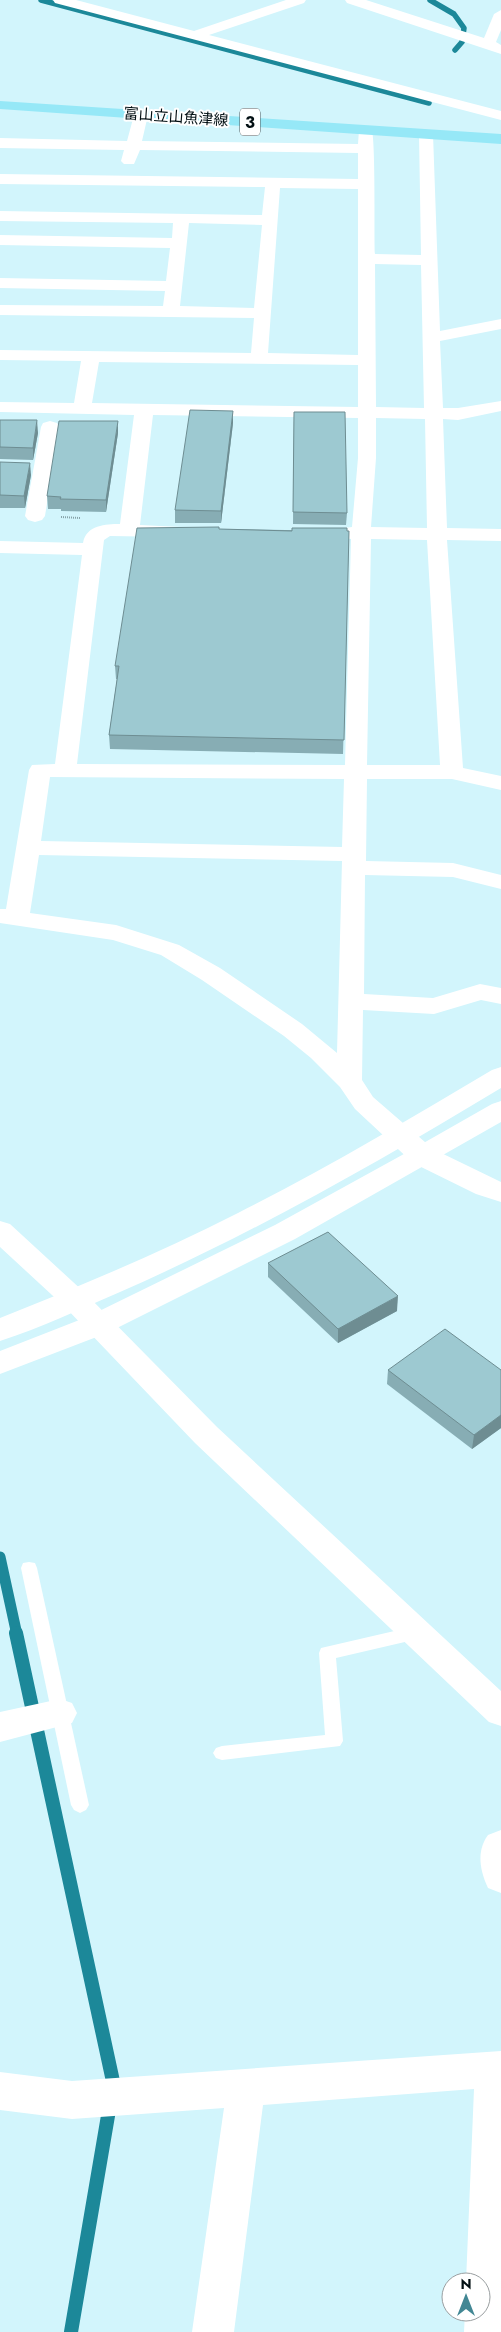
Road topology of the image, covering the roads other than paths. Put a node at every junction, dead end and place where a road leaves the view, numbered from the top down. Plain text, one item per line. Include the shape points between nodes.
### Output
1 (60, 0) edge
2 (299, 0) edge
3 (352, 0) edge
4 (501, 14) edge
5 (194, 36) junction
6 (488, 44) junction
7 (501, 50) edge
8 (0, 105) edge
9 (141, 114) junction
10 (501, 116) edge
11 (366, 130) junction
12 (426, 134) junction
13 (501, 139) edge
14 (0, 143) edge
15 (132, 144) junction
16 (367, 149) junction
17 (125, 181) junction
18 (1, 182) edge
19 (273, 183) junction
20 (365, 184) junction
21 (0, 216) edge
22 (182, 218) junction
23 (270, 220) junction
24 (0, 240) edge
25 (179, 243) junction
26 (366, 259) junction
27 (430, 260) junction
28 (0, 283) edge
29 (174, 286) junction
30 (0, 310) edge
31 (171, 311) junction
32 (263, 313) junction
33 (501, 324) edge
34 (432, 336) junction
35 (0, 355) edge
36 (91, 356) junction
37 (260, 358) junction
38 (366, 360) junction
39 (501, 406) edge
40 (0, 407) edge
41 (82, 409) junction
42 (366, 413) junction
43 (434, 414) junction
44 (136, 422) junction
45 (51, 427) dead end
46 (35, 516) road end
47 (129, 531) junction
48 (196, 532) edge
49 (322, 532) edge
50 (361, 533) junction
51 (437, 533) junction
52 (501, 535) edge
53 (0, 547) edge
54 (93, 549) junction
55 (65, 771) junction
56 (452, 772) junction
57 (355, 773) junction
58 (501, 783) edge
59 (28, 848) junction
60 (354, 861) junction
61 (501, 882) edge
62 (9, 917) edge
63 (501, 996) edge
64 (350, 1001) junction
65 (501, 1076) edge
66 (349, 1081) junction
67 (501, 1110) edge
68 (401, 1136) junction
69 (423, 1156) junction
70 (501, 1192) edge
71 (0, 1231) edge
72 (75, 1300) junction
73 (97, 1325) junction
74 (0, 1330) edge
75 (0, 1364) edge
76 (29, 1568) dead end
77 (416, 1632) junction
78 (501, 1712) edge
79 (60, 1713) junction
80 (0, 1726) edge
81 (222, 1753) dead end
82 (80, 1805) dead end
83 (501, 1846) edge
84 (501, 1877) edge
85 (497, 2069) edge
86 (246, 2087) junction
87 (0, 2091) edge
88 (491, 2283) edge
89 (213, 2332) edge

1 - 5 street
2 - 5 street
3 - 6 street
4 - 6 street
5 - 10 street
6 - 7 street
8 - 9 main road, 富山立山魚津線 / 3
9 - 11 main road, 富山立山魚津線 / 3
9 - 15 street
11 - 12 main road, 富山立山魚津線 / 3
11 - 16 street
12 - 13 main road, 富山立山魚津線 / 3
12 - 27 street
14 - 15 street
15 - 16 street
15 - 17 street
16 - 20 street
17 - 18 street
17 - 19 street
19 - 20 street
19 - 23 street
20 - 26 street
21 - 22 street
22 - 23 street
22 - 25 street
23 - 32 street
24 - 25 street
25 - 29 street
26 - 27 street
26 - 38 street
27 - 34 street
28 - 29 street
29 - 31 street
30 - 31 street
31 - 32 street
32 - 37 street
33 - 34 street via 447,336
34 - 43 street
35 - 36 street
36 - 37 street
36 - 41 street
37 - 38 street
38 - 42 street
39 - 43 street via 458,414
40 - 41 street
41 - 44 street
42 - 43 street
42 - 44 street
42 - 50 street
43 - 51 street
44 - 47 street
45 - 46 street via 35,468
47 - 48 street
47 - 54 street via 105,530 94,538
49 - 50 street
50 - 51 street
50 - 57 street
51 - 52 street
51 - 56 street
53 - 54 street
54 - 55 street
55 - 57 street
55 - 59 street via 40,770
56 - 57 street
56 - 58 street
57 - 60 street
59 - 60 street
59 - 62 street
60 - 61 street via 453,870
60 - 64 street
62 - 66 street via 116,933 170,950 293,1030
63 - 64 street via 480,992 434,1006
64 - 66 street
65 - 68 street
66 - 68 street via 364,1103
67 - 69 street
68 - 69 street
68 - 72 street via 248,1220
69 - 70 street via 486,1188
69 - 73 street via 285,1232
71 - 72 street
72 - 73 street
72 - 74 street
73 - 75 street
73 - 77 street via 206,1435
76 - 79 lane
77 - 78 street
77 - 81 lane via 327,1653 334,1741
79 - 80 street
79 - 82 lane
83 - 84 street via 498,1850
85 - 86 street
85 - 88 street
86 - 87 street via 72,2100
86 - 89 street

